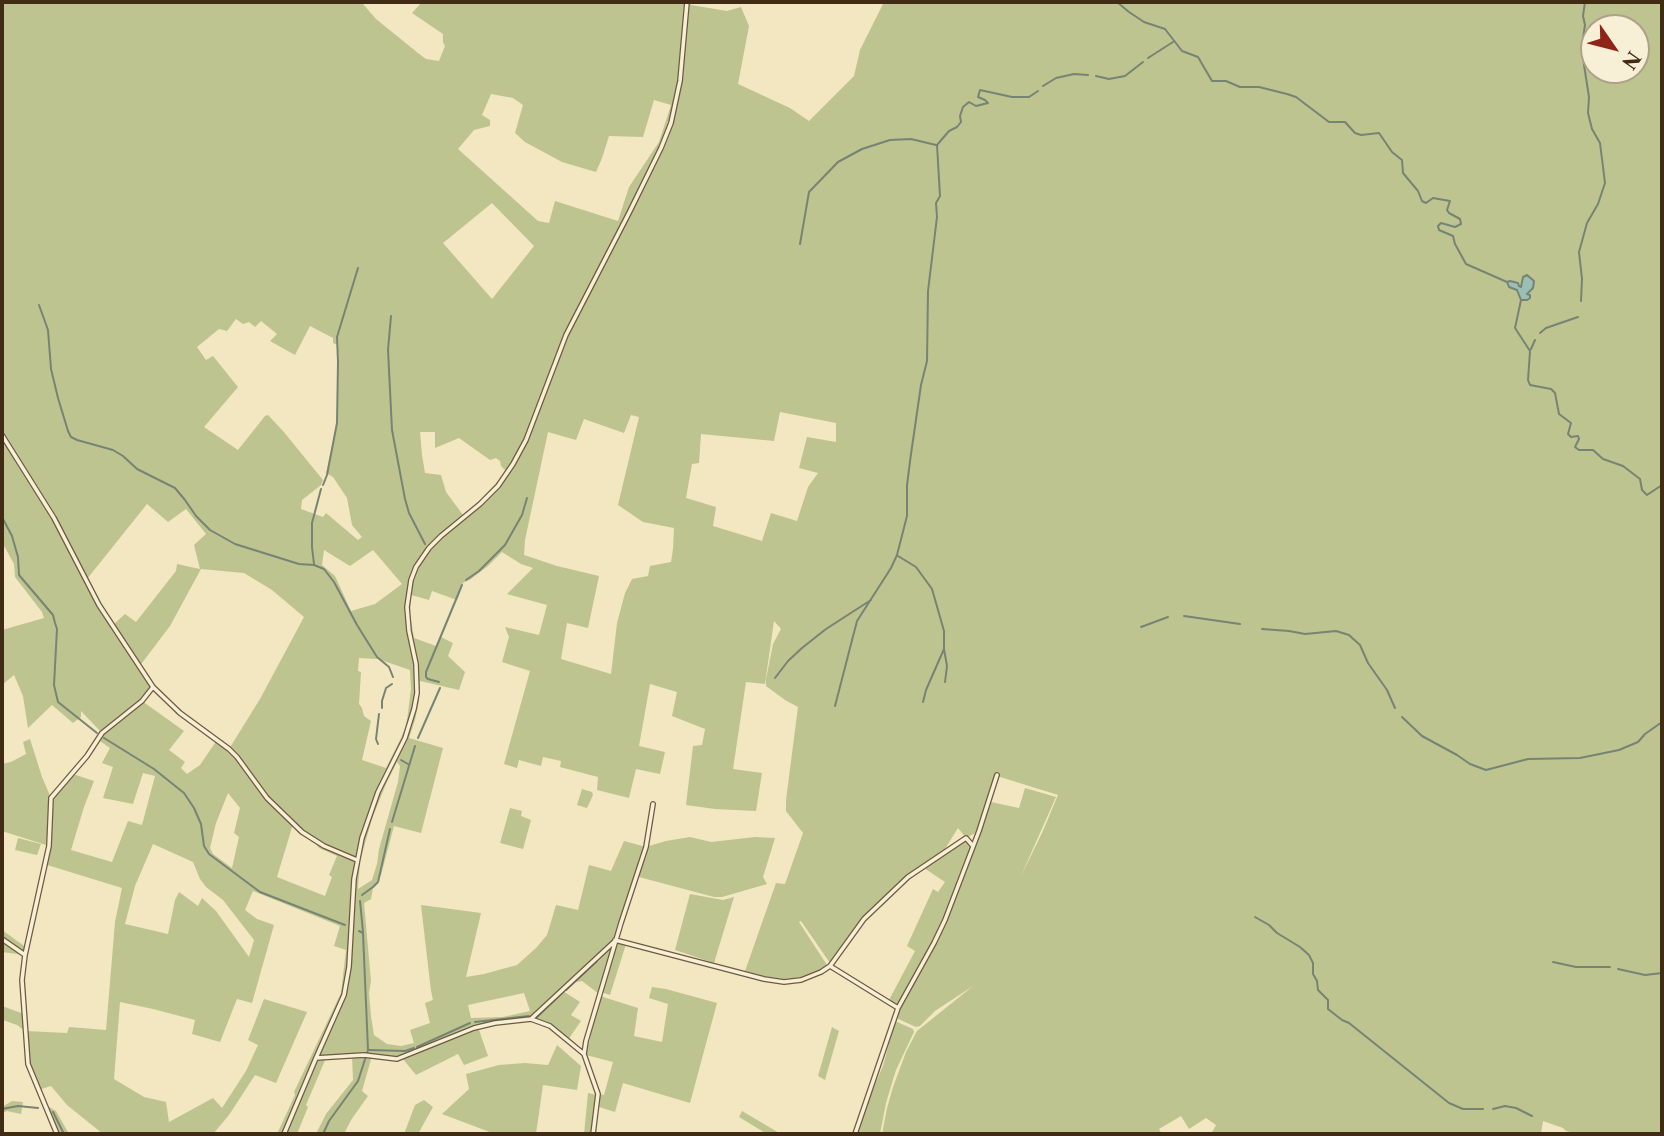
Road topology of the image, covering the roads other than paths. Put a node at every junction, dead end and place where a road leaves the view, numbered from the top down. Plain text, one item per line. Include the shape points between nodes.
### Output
1 (687, 2) edge
2 (2, 435) edge
3 (153, 687) junction
4 (997, 775) dead end
5 (653, 804) dead end
6 (974, 846) junction
7 (357, 860) junction
8 (2, 939) edge
9 (615, 940) junction
10 (25, 955) junction
11 (830, 966) junction
12 (898, 1007) junction
13 (531, 1019) junction
14 (584, 1054) junction
15 (316, 1058) junction
16 (57, 1134) edge
17 (284, 1134) edge
18 (593, 1134) edge
19 (855, 1134) edge

1 - 7 street via 671,124 566,335 526,440 498,486 441,536 416,567 407,607 416,664 414,709 378,792
2 - 3 street
3 - 7 street via 229,749 267,798 302,832
3 - 10 street via 102,733 51,798 49,846
4 - 6 street
5 - 9 street via 646,846
6 - 11 street via 966,838 908,877 864,919
6 - 12 street via 945,920
7 - 15 street via 347,984
8 - 10 street
9 - 11 street via 784,982 801,980
9 - 13 street
9 - 14 street
10 - 16 street via 28,1064
11 - 12 street
12 - 19 street
13 - 14 street via 550,1026
13 - 15 street via 474,1028 397,1059 365,1055
14 - 18 street via 598,1094
15 - 17 street

